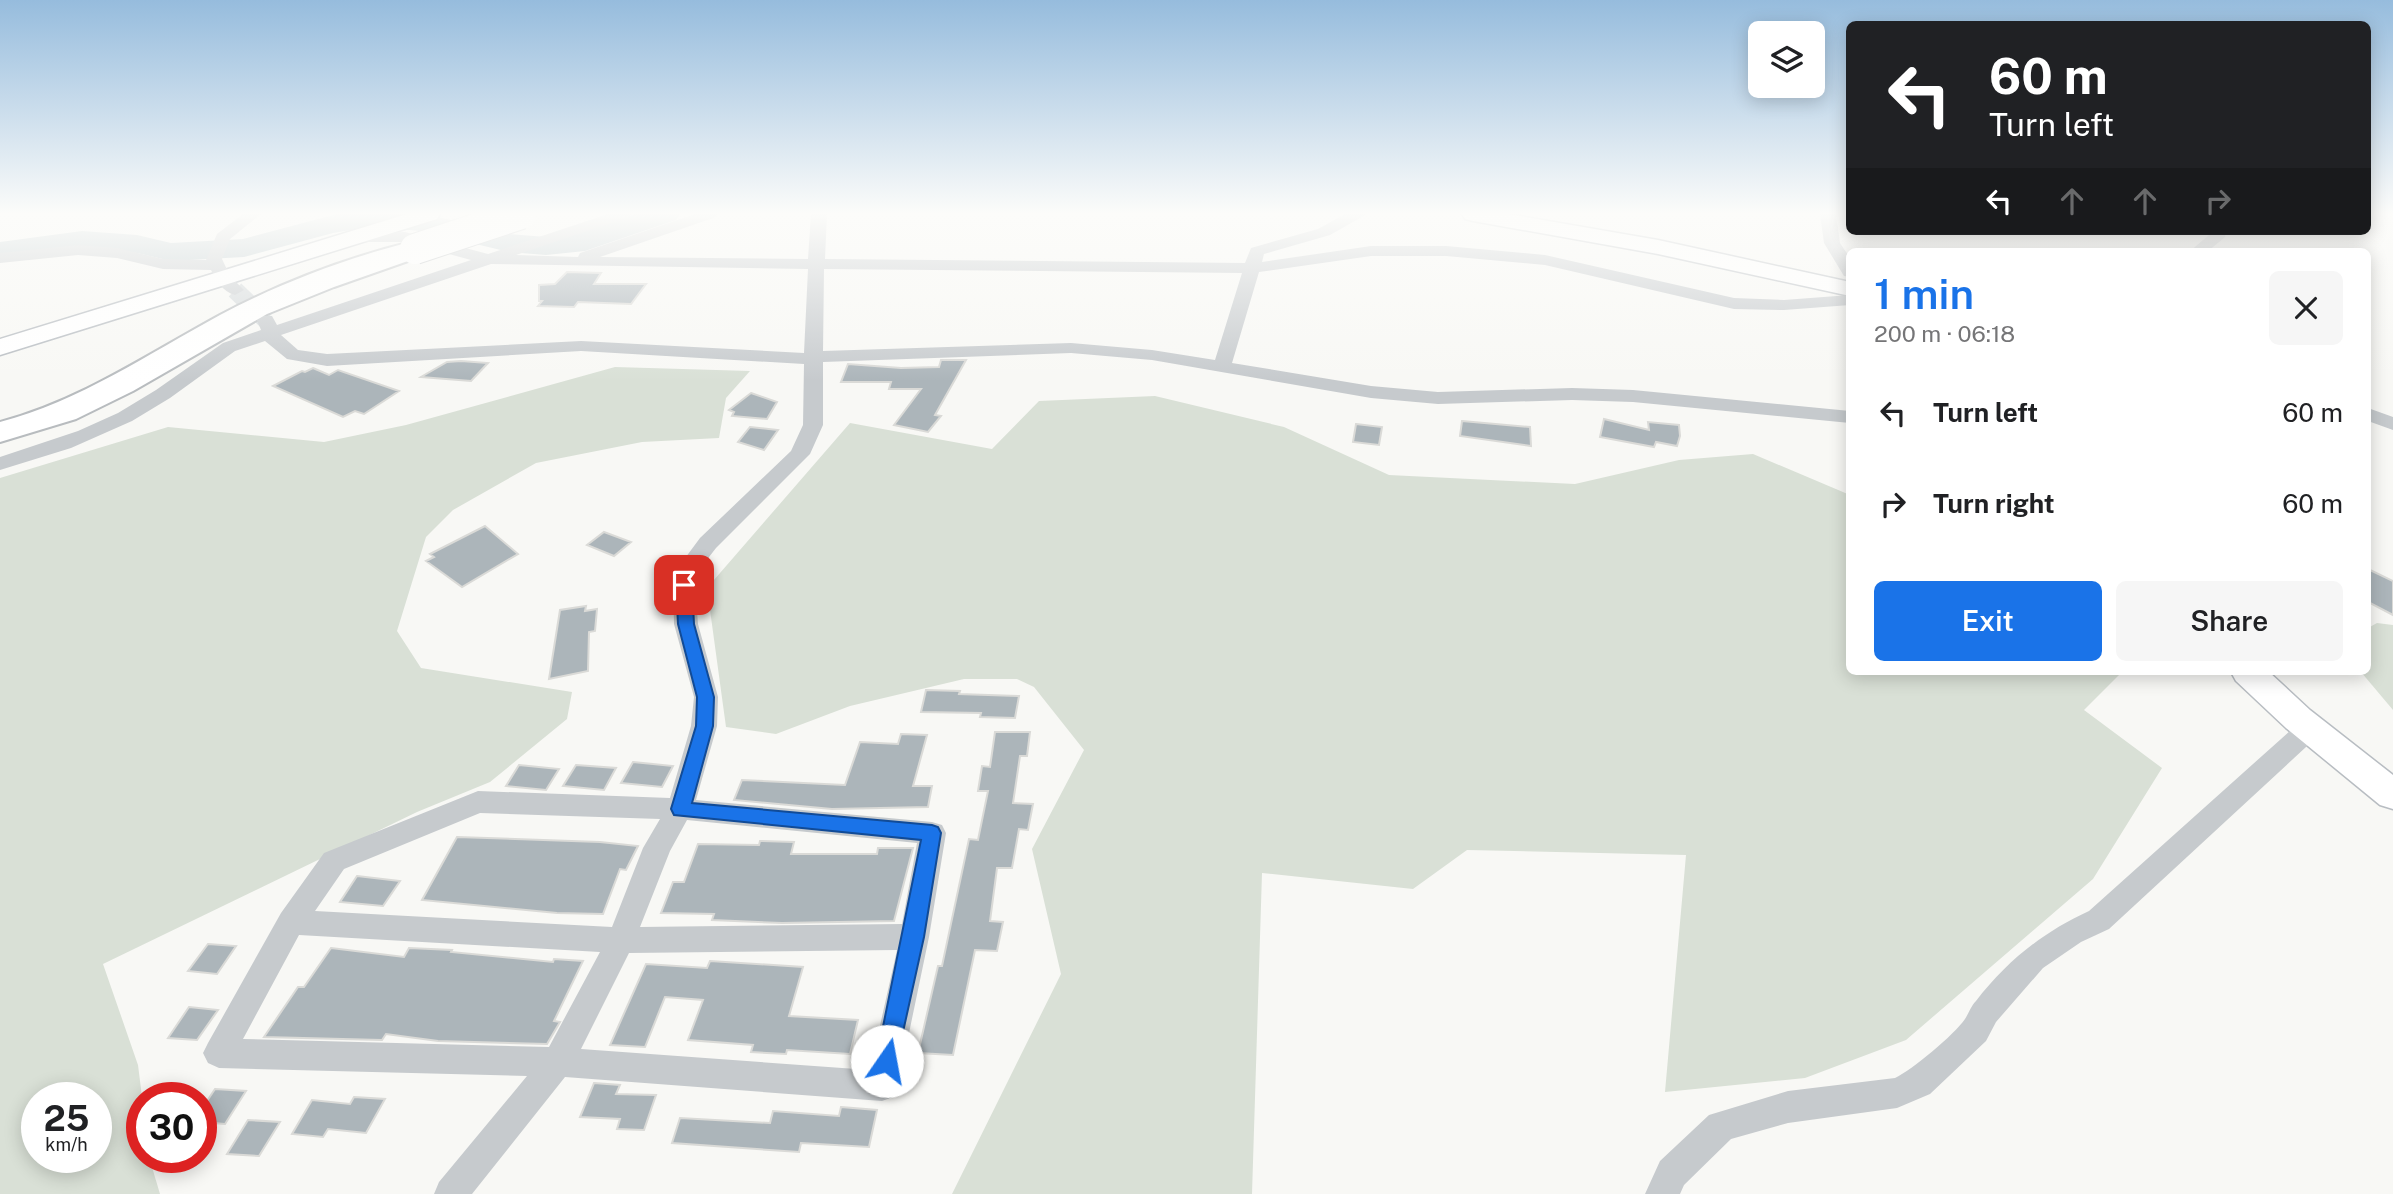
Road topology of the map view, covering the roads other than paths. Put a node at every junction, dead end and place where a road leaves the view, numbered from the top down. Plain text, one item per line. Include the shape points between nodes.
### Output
1 (213, 270) edge
2 (353, 270) edge
3 (453, 270) edge
4 (816, 270) edge
5 (1250, 270) edge
6 (1590, 270) edge
7 (1762, 270) edge
8 (1846, 288) edge
9 (1846, 300) edge
10 (269, 327) junction
11 (0, 347) edge
12 (813, 358) junction
13 (1222, 367) junction
14 (2371, 415) edge
15 (1846, 417) edge
16 (2393, 424) edge
17 (0, 432) edge
18 (0, 464) edge
19 (2251, 675) edge
20 (2310, 728) junction
21 (2393, 795) edge
22 (680, 809) junction
23 (292, 922) junction
24 (914, 937) junction
25 (621, 940) junction
26 (558, 1062) junction
27 (452, 1194) edge
28 (1662, 1194) edge

1 - 11 street
2 - 17 highway, bridge via 236,318 100,397
3 - 10 street
4 - 12 street
5 - 13 street
6 - 9 street via 1720,301 1776,305
7 - 8 street
10 - 12 street via 274,342 293,355 327,360 581,346
10 - 18 street via 202,363 132,413 46,450
12 - 13 street via 1071,348
12 - 22 street via 813,425 800,454 708,543 688,569 686,624 706,697 704,726
13 - 15 street via 1371,392 1438,398 1633,396
14 - 16 street
19 - 20 street
20 - 21 street
20 - 28 street via 2099,920 2033,959 1985,1012 1975,1031 1919,1083 1896,1093 1788,1107 1721,1126 1672,1173
22 - 23 street via 478,802 334,861
22 - 24 street via 932,833
22 - 25 street via 657,848
23 - 25 street
23 - 26 street via 219,1053
24 - 25 street
24 - 26 street via 882,1086
25 - 26 street
26 - 27 street

